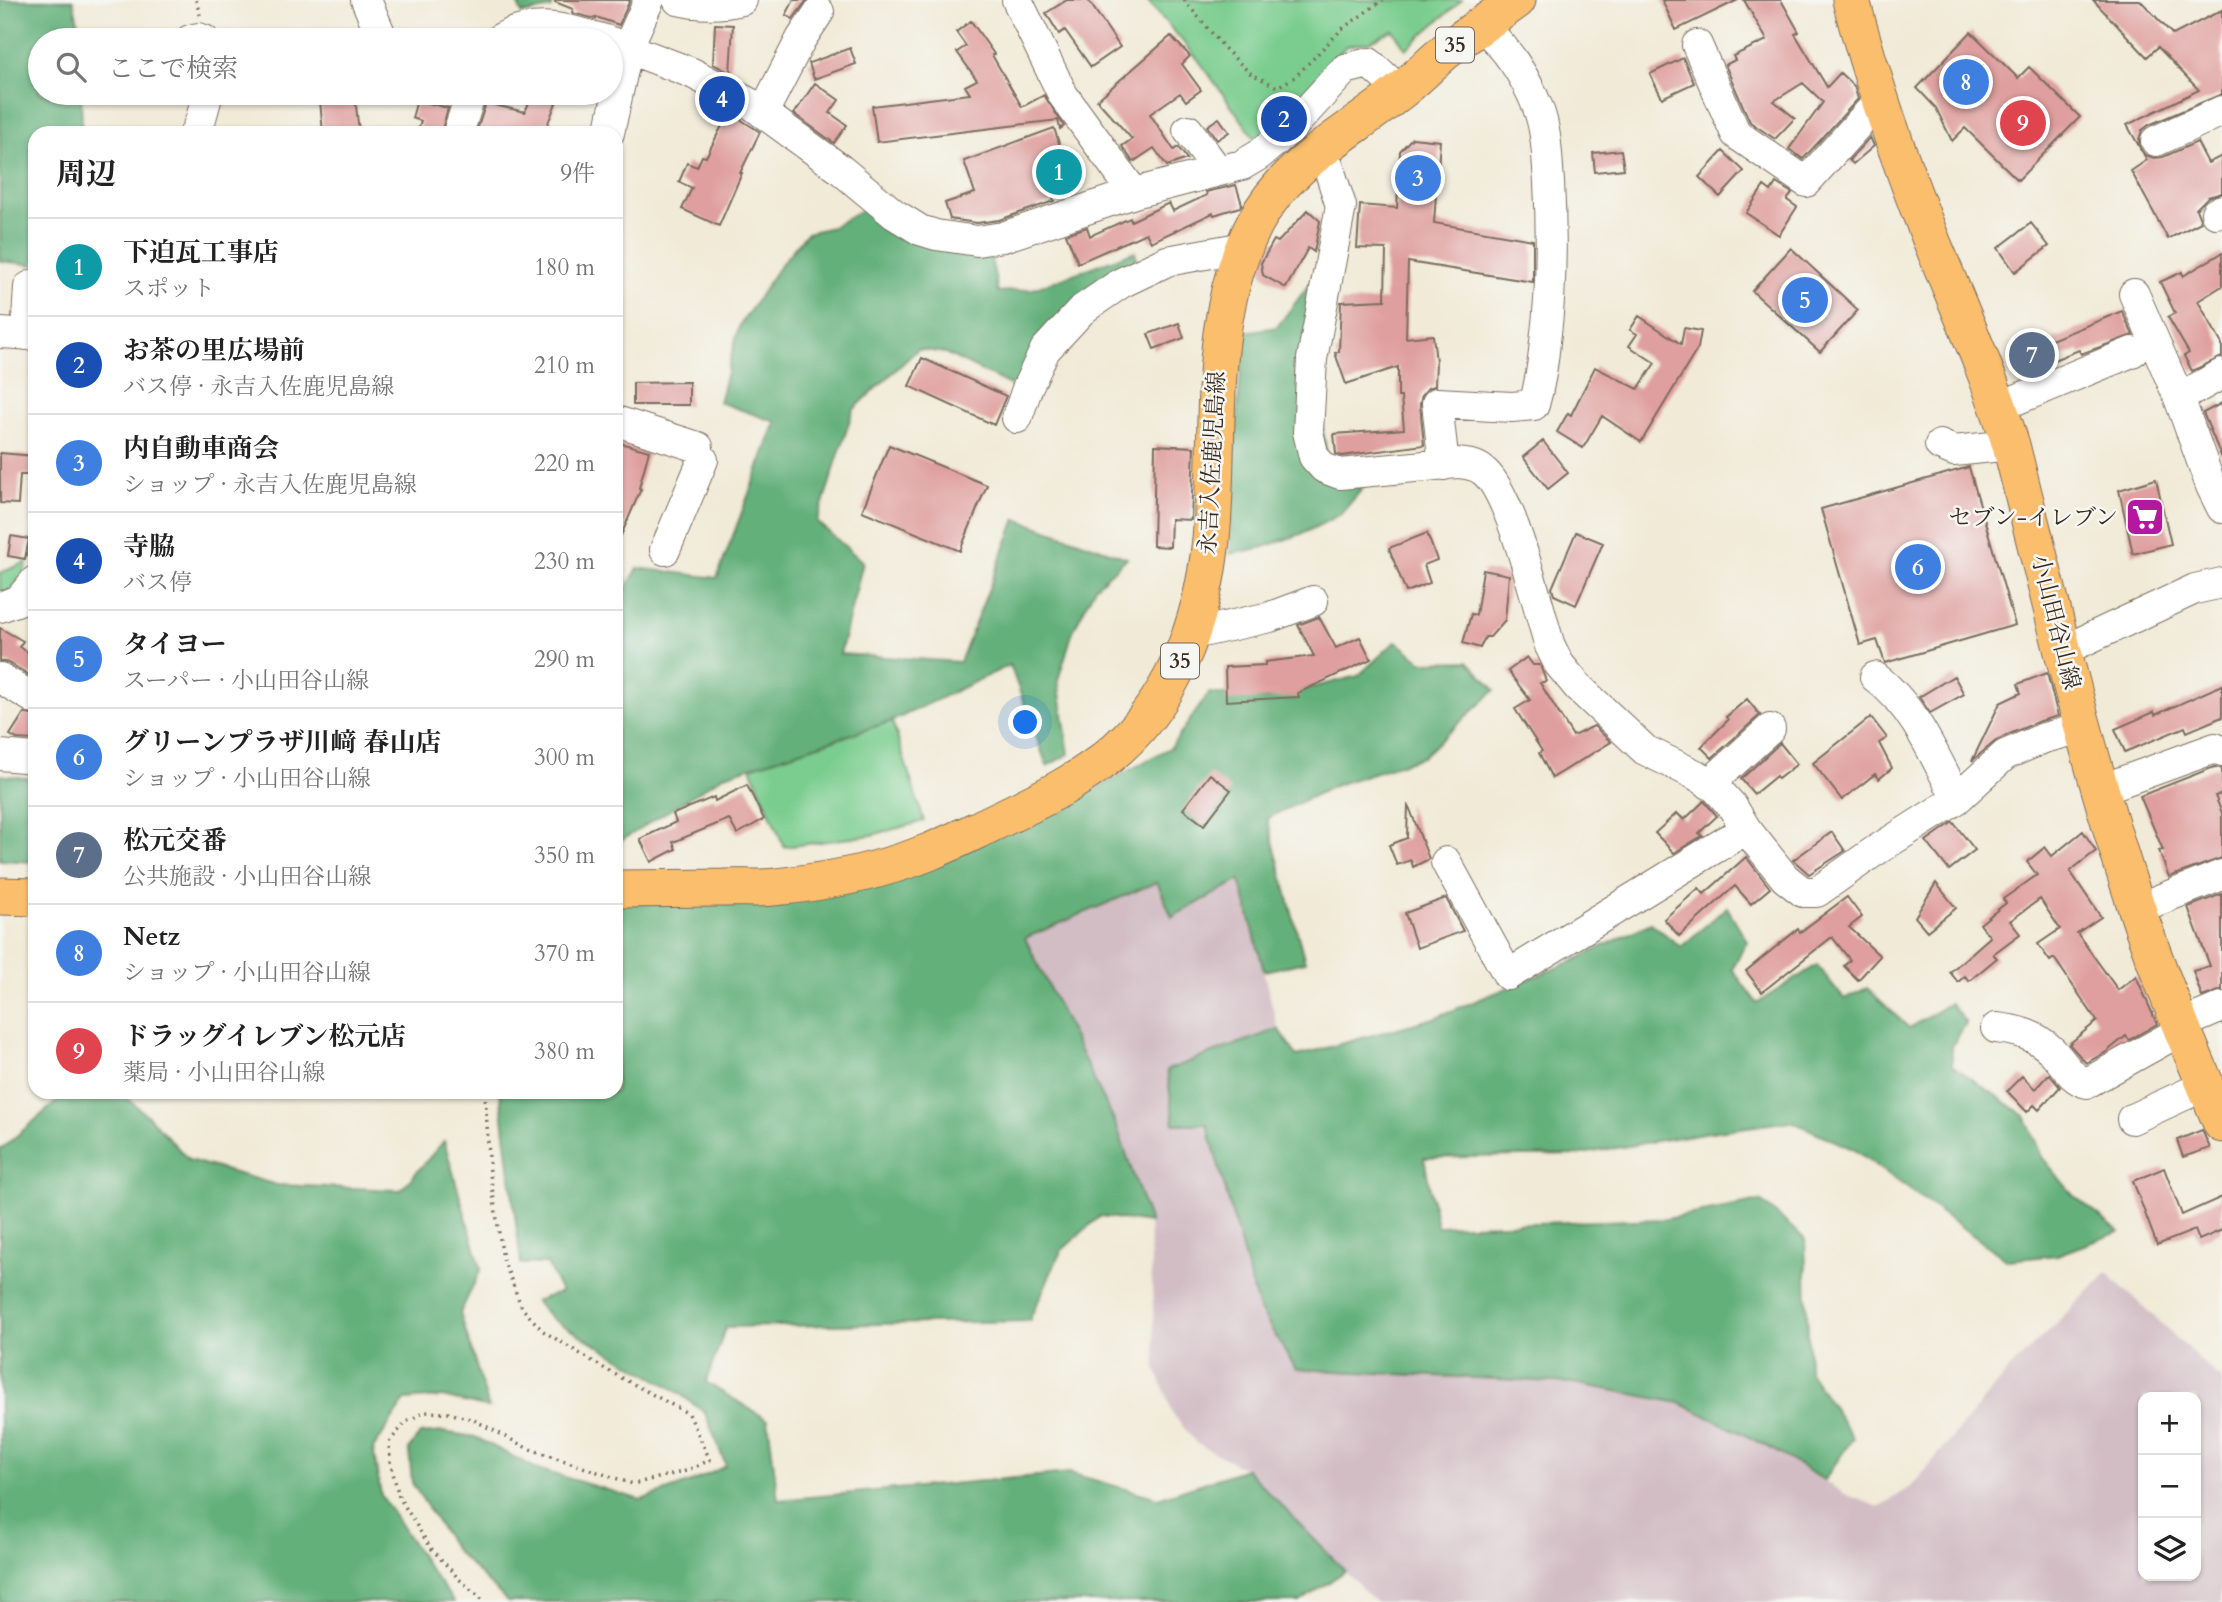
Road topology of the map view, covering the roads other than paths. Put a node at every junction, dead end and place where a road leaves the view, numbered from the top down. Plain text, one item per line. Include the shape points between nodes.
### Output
1 (366, 0) edge
2 (649, 0) edge
3 (678, 0) edge
4 (742, 0) edge
5 (1017, 0) edge
6 (1517, 0) edge
7 (1852, 0) edge
8 (819, 12) dead end
9 (1481, 25) junction
10 (378, 28) edge
11 (524, 28) edge
12 (559, 28) edge
13 (623, 33) edge
14 (1697, 45) dead end
15 (623, 46) edge
16 (1396, 95) junction
17 (205, 105) edge
18 (467, 105) edge
19 (611, 105) edge
20 (2222, 111) edge
21 (763, 113) junction
22 (1884, 113) junction
23 (198, 126) edge
24 (460, 126) edge
25 (609, 126) edge
26 (1188, 130) dead end
27 (2155, 141) dead end
28 (1322, 147) junction
29 (1218, 171) junction
30 (1134, 193) junction
31 (1244, 247) junction
32 (28, 292) edge
33 (2134, 294) dead end
34 (20, 334) edge
35 (2132, 352) dead end
36 (2222, 374) edge
37 (2179, 398) junction
38 (1998, 402) junction
39 (1017, 418) dead end
40 (623, 424) edge
41 (2011, 444) junction
42 (1940, 445) dead end
43 (1444, 465) junction
44 (2222, 508) edge
45 (665, 550) dead end
46 (2222, 583) edge
47 (28, 589) edge
48 (1313, 601) dead end
49 (0, 607) edge
50 (1192, 634) junction
51 (2064, 650) junction
52 (1875, 677) dead end
53 (0, 678) edge
54 (28, 695) edge
55 (2082, 728) junction
56 (1770, 729) dead end
57 (2222, 751) edge
58 (1709, 783) junction
59 (2099, 788) junction
60 (1957, 799) junction
61 (1746, 829) junction
62 (1446, 862) dead end
63 (2222, 875) edge
64 (623, 889) edge
65 (0, 896) edge
66 (28, 897) edge
67 (2136, 909) junction
68 (2222, 1007) edge
69 (1996, 1028) dead end
70 (2182, 1030) junction
71 (2206, 1085) junction
72 (2132, 1119) dead end
73 (2222, 1124) edge

1 - 10 street
2 - 13 street
3 - 4 street
5 - 30 street via 1063,95
6 - 9 main road, 永吉入佐鹿児島線 / 35
7 - 22 main road, 小山田谷山線
8 - 21 street
9 - 16 main road, 永吉入佐鹿児島線 / 35
9 - 43 street via 1519,68 1539,110 1546,140 1551,297 1534,405 1437,403
11 - 12 street
14 - 22 street via 1736,134 1806,182 1870,111
15 - 21 street via 692,73
16 - 28 main road, 永吉入佐鹿児島線 / 35
16 - 29 street via 1369,63 1345,69 1265,150 1242,165
17 - 23 street
18 - 24 street
19 - 25 street
20 - 27 street
21 - 30 street via 894,214 936,235 977,241 1003,237
22 - 38 main road, 小山田谷山線
26 - 29 street
28 - 31 main road, 永吉入佐鹿児島線 / 35 via 1270,198
28 - 43 street via 1341,206 1312,359 1308,432 1314,457 1324,468 1340,474
29 - 30 street
31 - 39 street via 1167,261 1121,283 1083,309 1045,350
31 - 50 main road, 永吉入佐鹿児島線 / 35 via 1218,356 1212,530
32 - 34 street
33 - 37 street
35 - 38 street via 2013,401
36 - 37 street
37 - 44 street
38 - 41 main road, 小山田谷山線
40 - 45 street via 701,454
41 - 42 street via 1954,451
41 - 51 main road, 小山田谷山線
43 - 58 street via 1471,464 1496,485 1515,529 1550,646 1578,687 1645,750
46 - 51 street via 2195,589
47 - 49 street via 19,600
48 - 50 street via 1270,617
50 - 64 main road, 永吉入佐鹿児島線 / 35 via 1173,677 1119,748 1044,799 929,852 874,870 774,887
51 - 55 main road, 小山田谷山線
52 - 60 street via 1904,706
53 - 54 street
55 - 59 main road, 小山田谷山線
55 - 60 street via 2005,755
56 - 58 street
57 - 59 street via 2215,748
58 - 61 street via 1732,806
59 - 67 main road, 小山田谷山線
60 - 61 street via 1817,892 1803,892 1785,878
61 - 62 street via 1508,975
63 - 67 street
65 - 66 main road
67 - 70 main road, 小山田谷山線
68 - 70 street via 2194,1019
69 - 70 street via 2019,1030 2035,1038 2079,1081 2087,1083
70 - 71 main road, 小山田谷山線
71 - 72 street
71 - 73 main road, 小山田谷山線

